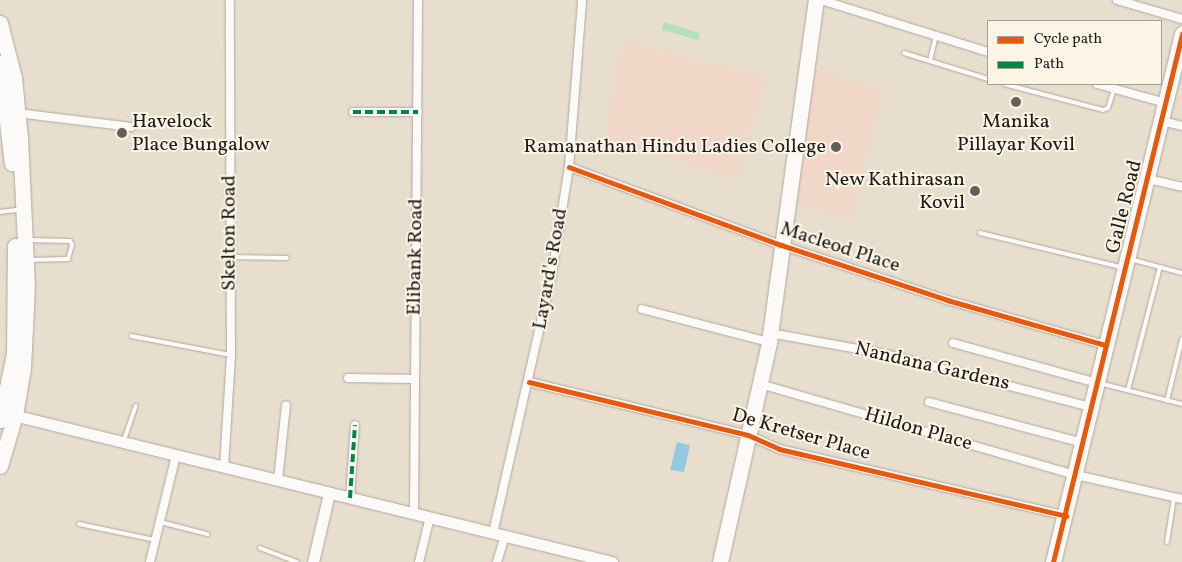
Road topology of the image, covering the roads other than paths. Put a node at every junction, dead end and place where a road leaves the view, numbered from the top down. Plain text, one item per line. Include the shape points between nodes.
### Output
1 (230, 0) edge
2 (418, 0) edge
3 (582, 0) edge
4 (1117, 0) edge
5 (815, 2) edge
6 (1182, 19) edge
7 (0, 22) edge
8 (1182, 34) edge
9 (936, 36) junction
10 (987, 52) edge
11 (904, 53) dead end
12 (930, 61) junction
13 (0, 63) edge
14 (987, 79) edge
15 (1008, 85) edge
16 (1027, 85) edge
17 (1100, 85) edge
18 (1114, 89) junction
19 (1025, 90) junction
20 (1166, 103) junction
21 (353, 112) dead end
22 (418, 112) junction
23 (17, 113) junction
24 (1162, 120) junction
25 (1182, 126) edge
26 (131, 127) dead end
27 (569, 166) junction
28 (1148, 179) junction
29 (1182, 187) edge
30 (16, 210) junction
31 (0, 212) edge
32 (980, 233) dead end
33 (25, 240) junction
34 (781, 245) junction
35 (230, 257) junction
36 (287, 258) dead end
37 (26, 261) junction
38 (1127, 263) junction
39 (1160, 267) junction
40 (1182, 273) edge
41 (642, 309) dead end
42 (131, 336) dead end
43 (769, 337) junction
44 (1182, 339) edge
45 (953, 343) dead end
46 (1105, 345) junction
47 (14, 354) junction
48 (231, 355) junction
49 (0, 370) edge
50 (348, 378) dead end
51 (415, 379) junction
52 (529, 382) junction
53 (1097, 383) junction
54 (760, 384) junction
55 (1128, 390) junction
56 (1167, 401) junction
57 (929, 402) dead end
58 (1182, 404) edge
59 (286, 405) dead end
60 (136, 406) dead end
61 (1092, 407) junction
62 (4, 414) edge
63 (355, 424) dead end
64 (748, 435) junction
65 (124, 442) junction
66 (1083, 443) junction
67 (176, 455) junction
68 (0, 466) edge
69 (224, 467) junction
70 (1076, 475) junction
71 (278, 480) junction
72 (329, 493) junction
73 (350, 498) junction
74 (1178, 498) edge
75 (414, 513) junction
76 (1066, 516) junction
77 (430, 517) junction
78 (160, 522) junction
79 (79, 524) dead end
80 (208, 534) dead end
81 (499, 534) junction
82 (155, 540) junction
83 (1167, 542) dead end
84 (260, 548) dead end
85 (150, 562) edge
86 (297, 562) edge
87 (313, 562) edge
88 (419, 562) edge
89 (497, 562) edge
90 (612, 562) edge
91 (720, 562) edge
92 (1053, 562) edge

1 - 35 street, Skelton Road
2 - 22 street, Elibank Road
3 - 27 street, Layard's Road
4 - 6 street
5 - 9 street
5 - 34 highway
7 - 23 highway via 14,78
8 - 20 highway, Galle Road
9 - 10 street
9 - 12 lane
11 - 12 lane
12 - 14 lane
13 - 30 highway
15 - 19 lane
16 - 19 lane
17 - 18 street
18 - 19 lane via 1108,108 1103,110
18 - 20 street
20 - 24 highway, Galle Road
21 - 22 street
22 - 51 street, Elibank Road
23 - 26 street
23 - 33 highway
24 - 25 street
24 - 28 highway, Galle Road
27 - 34 street, Macleod Place
27 - 52 street, Layard's Road
28 - 29 street
28 - 38 highway, Galle Road
30 - 31 lane
30 - 47 highway
32 - 38 lane
33 - 37 highway
33 - 37 lane via 70,241 72,245 68,259
34 - 43 highway
34 - 46 street, Macleod Place via 947,300
35 - 36 lane
35 - 48 street, Skelton Road
37 - 62 highway via 26,330
38 - 39 lane
38 - 46 highway, Galle Road
39 - 40 lane
39 - 55 lane
41 - 43 street, Nandana Gardens
42 - 48 lane
43 - 54 highway
43 - 61 street, Nandana Gardens via 886,354
44 - 56 lane
45 - 53 street
46 - 53 highway, Galle Road
47 - 49 highway
47 - 62 highway
48 - 69 street, Skelton Road
50 - 51 street
51 - 75 street, Elibank Road
52 - 64 street, De Kretser Place
52 - 81 street, Layard's Road
53 - 55 lane
53 - 61 highway, Galle Road
54 - 64 highway
54 - 70 street, Hildon Place
55 - 56 lane
56 - 58 lane
57 - 66 street
59 - 71 street
60 - 65 lane
61 - 66 highway, Galle Road
62 - 65 main road
62 - 68 highway
63 - 73 street
64 - 76 street, De Kretser Place via 779,449
64 - 91 highway
65 - 67 main road
66 - 70 highway, Galle Road
67 - 69 main road
67 - 78 street
69 - 71 main road
70 - 74 street, Hildon Place
70 - 76 highway, Galle Road
71 - 72 main road
72 - 73 main road
72 - 87 main road
73 - 75 main road
74 - 83 lane
75 - 77 main road
76 - 92 highway, Galle Road
77 - 81 main road
77 - 88 street
78 - 80 lane
78 - 82 street
79 - 82 lane
81 - 89 street, Layard's Road
81 - 90 main road
82 - 85 street
84 - 86 lane

